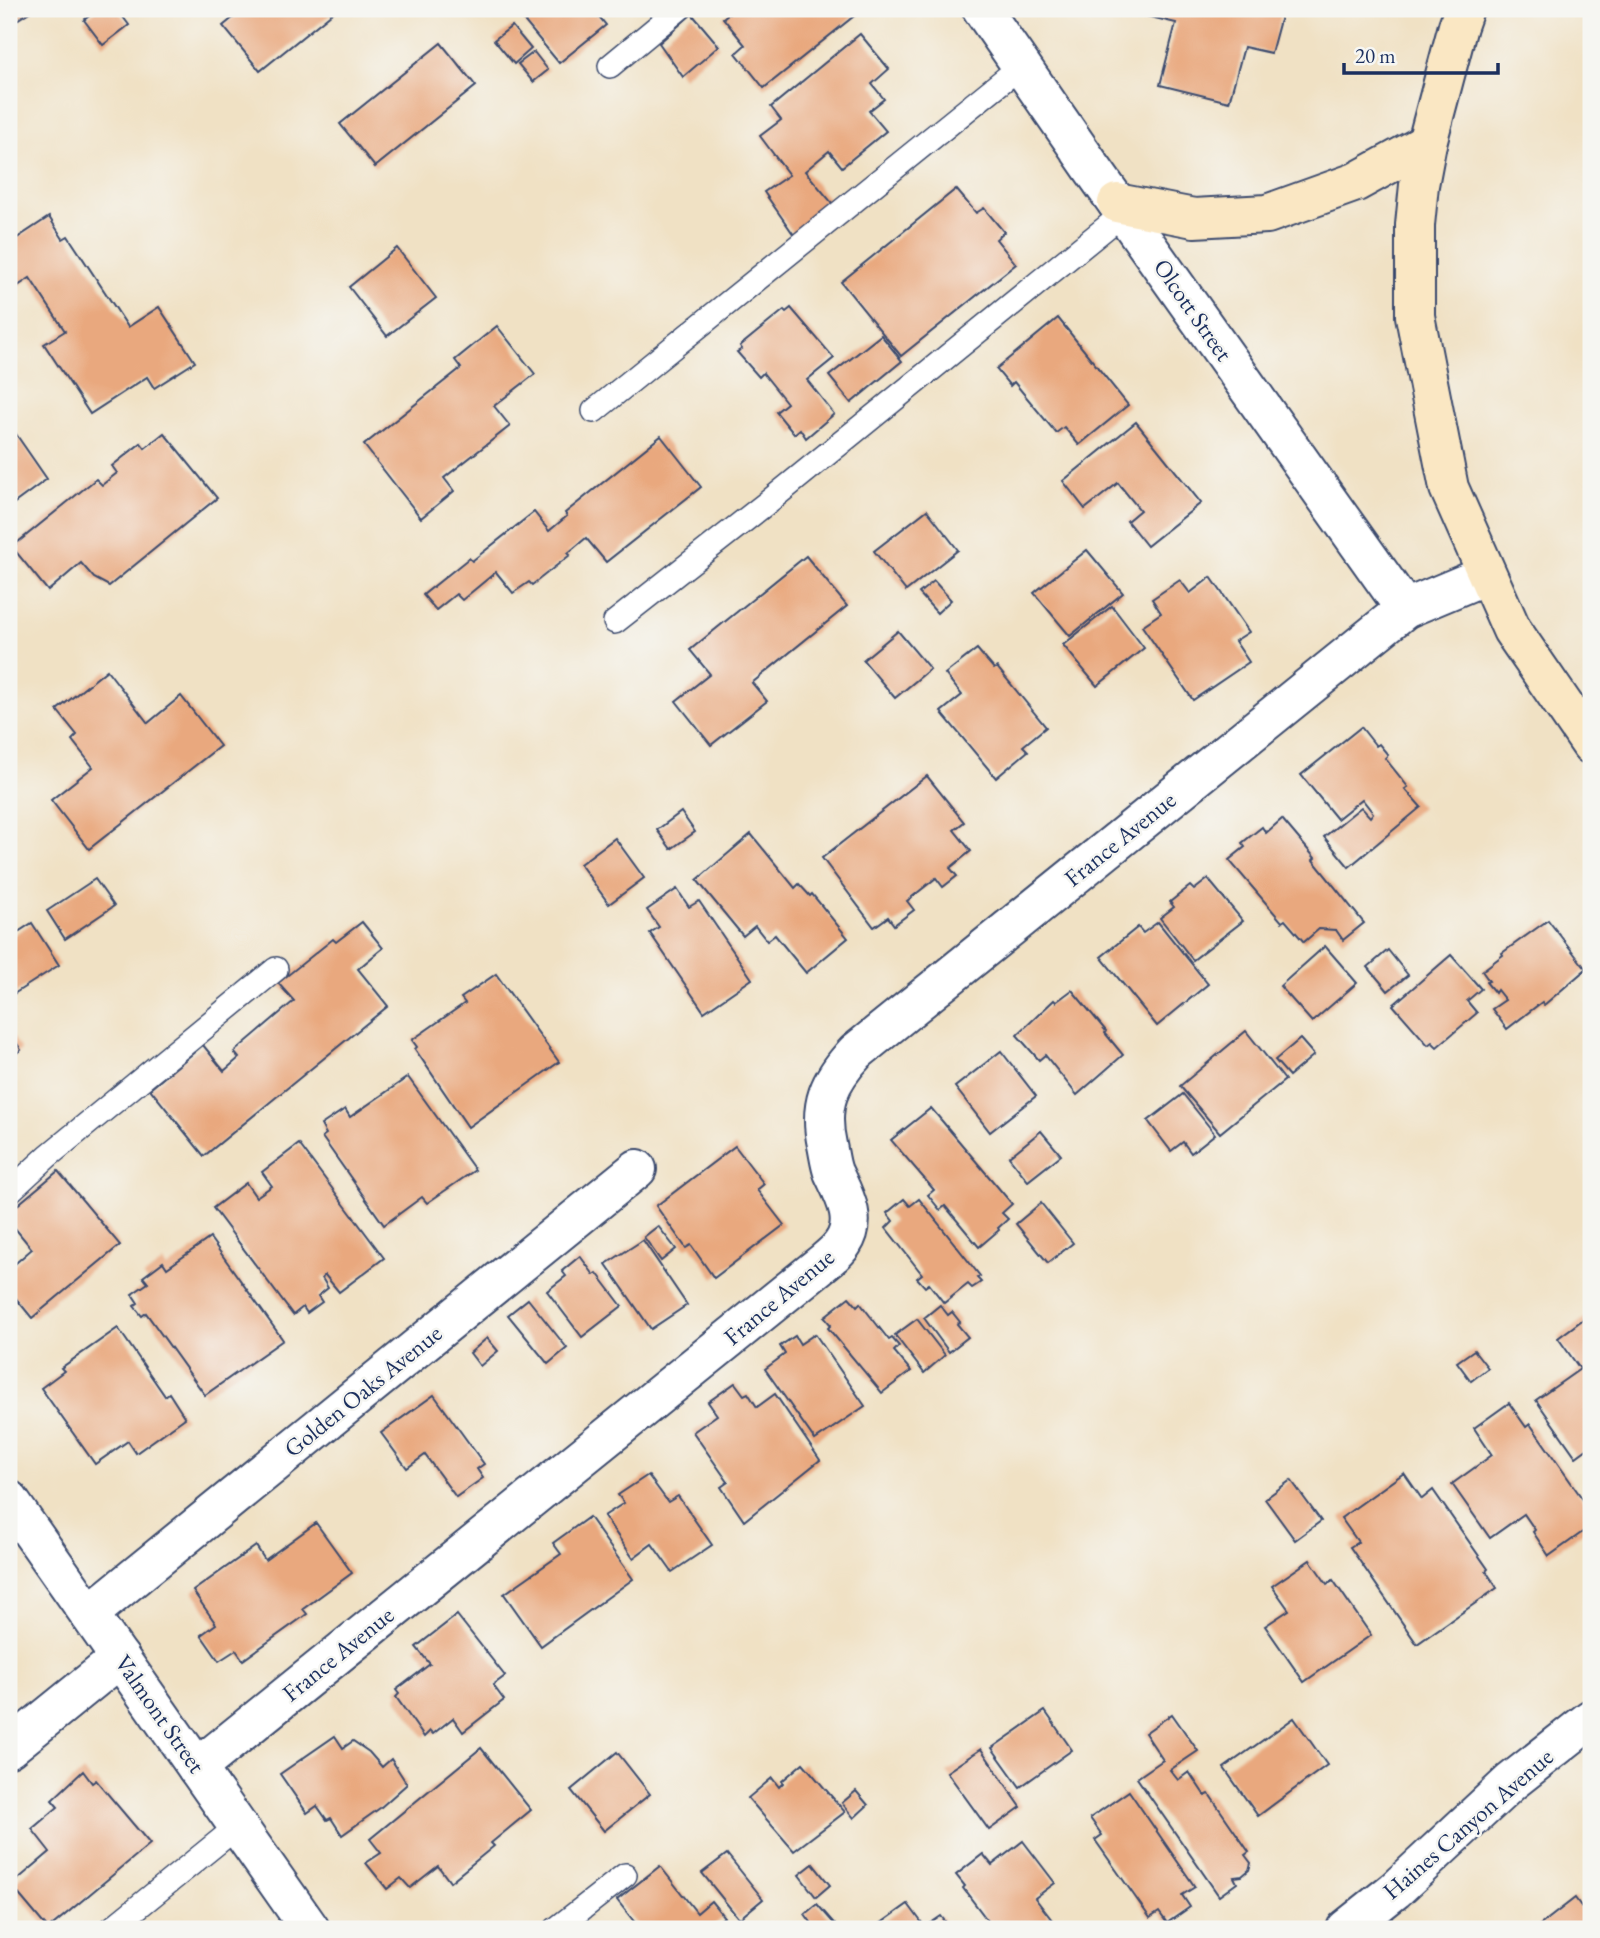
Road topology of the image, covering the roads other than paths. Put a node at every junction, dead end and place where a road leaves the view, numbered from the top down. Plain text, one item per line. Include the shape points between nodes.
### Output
1 (679, 9) edge
2 (982, 9) edge
3 (1464, 9) edge
4 (610, 66) dead end
5 (1021, 66) junction
6 (1427, 144) junction
7 (1120, 208) junction
8 (594, 411) dead end
9 (1486, 575) junction
10 (1405, 609) junction
11 (615, 622) dead end
12 (1591, 745) edge
13 (276, 969) dead end
14 (637, 1168) dead end
15 (9, 1192) edge
16 (9, 1500) edge
17 (89, 1614) junction
18 (120, 1657) junction
19 (1591, 1719) edge
20 (9, 1748) edge
21 (197, 1768) junction
22 (238, 1826) junction
23 (625, 1875) dead end
24 (111, 1929) edge
25 (310, 1929) edge
26 (556, 1929) edge
27 (1346, 1929) edge

1 - 4 lane
2 - 5 street, Olcott Street
3 - 6 main road
5 - 7 street, Olcott Street
5 - 8 lane
6 - 7 main road via 1356,182 1267,214 1194,218
6 - 9 main road via 1415,225 1415,316 1449,488
7 - 10 street, Olcott Street
7 - 11 lane via 768,502
9 - 10 street, France Avenue
9 - 12 main road via 1512,629
10 - 21 street, France Avenue via 841,1068 824,1106 824,1132 833,1171 847,1200 850,1223 844,1243
13 - 15 lane
14 - 17 street, Golden Oaks Avenue
16 - 17 street, Valmont Street
17 - 18 street, Valmont Street
18 - 20 street
18 - 21 street, Valmont Street
19 - 27 street, Haines Canyon Avenue via 1510,1782 1395,1890
21 - 22 street, Valmont Street
22 - 24 lane
22 - 25 street, Valmont Street
23 - 26 lane

